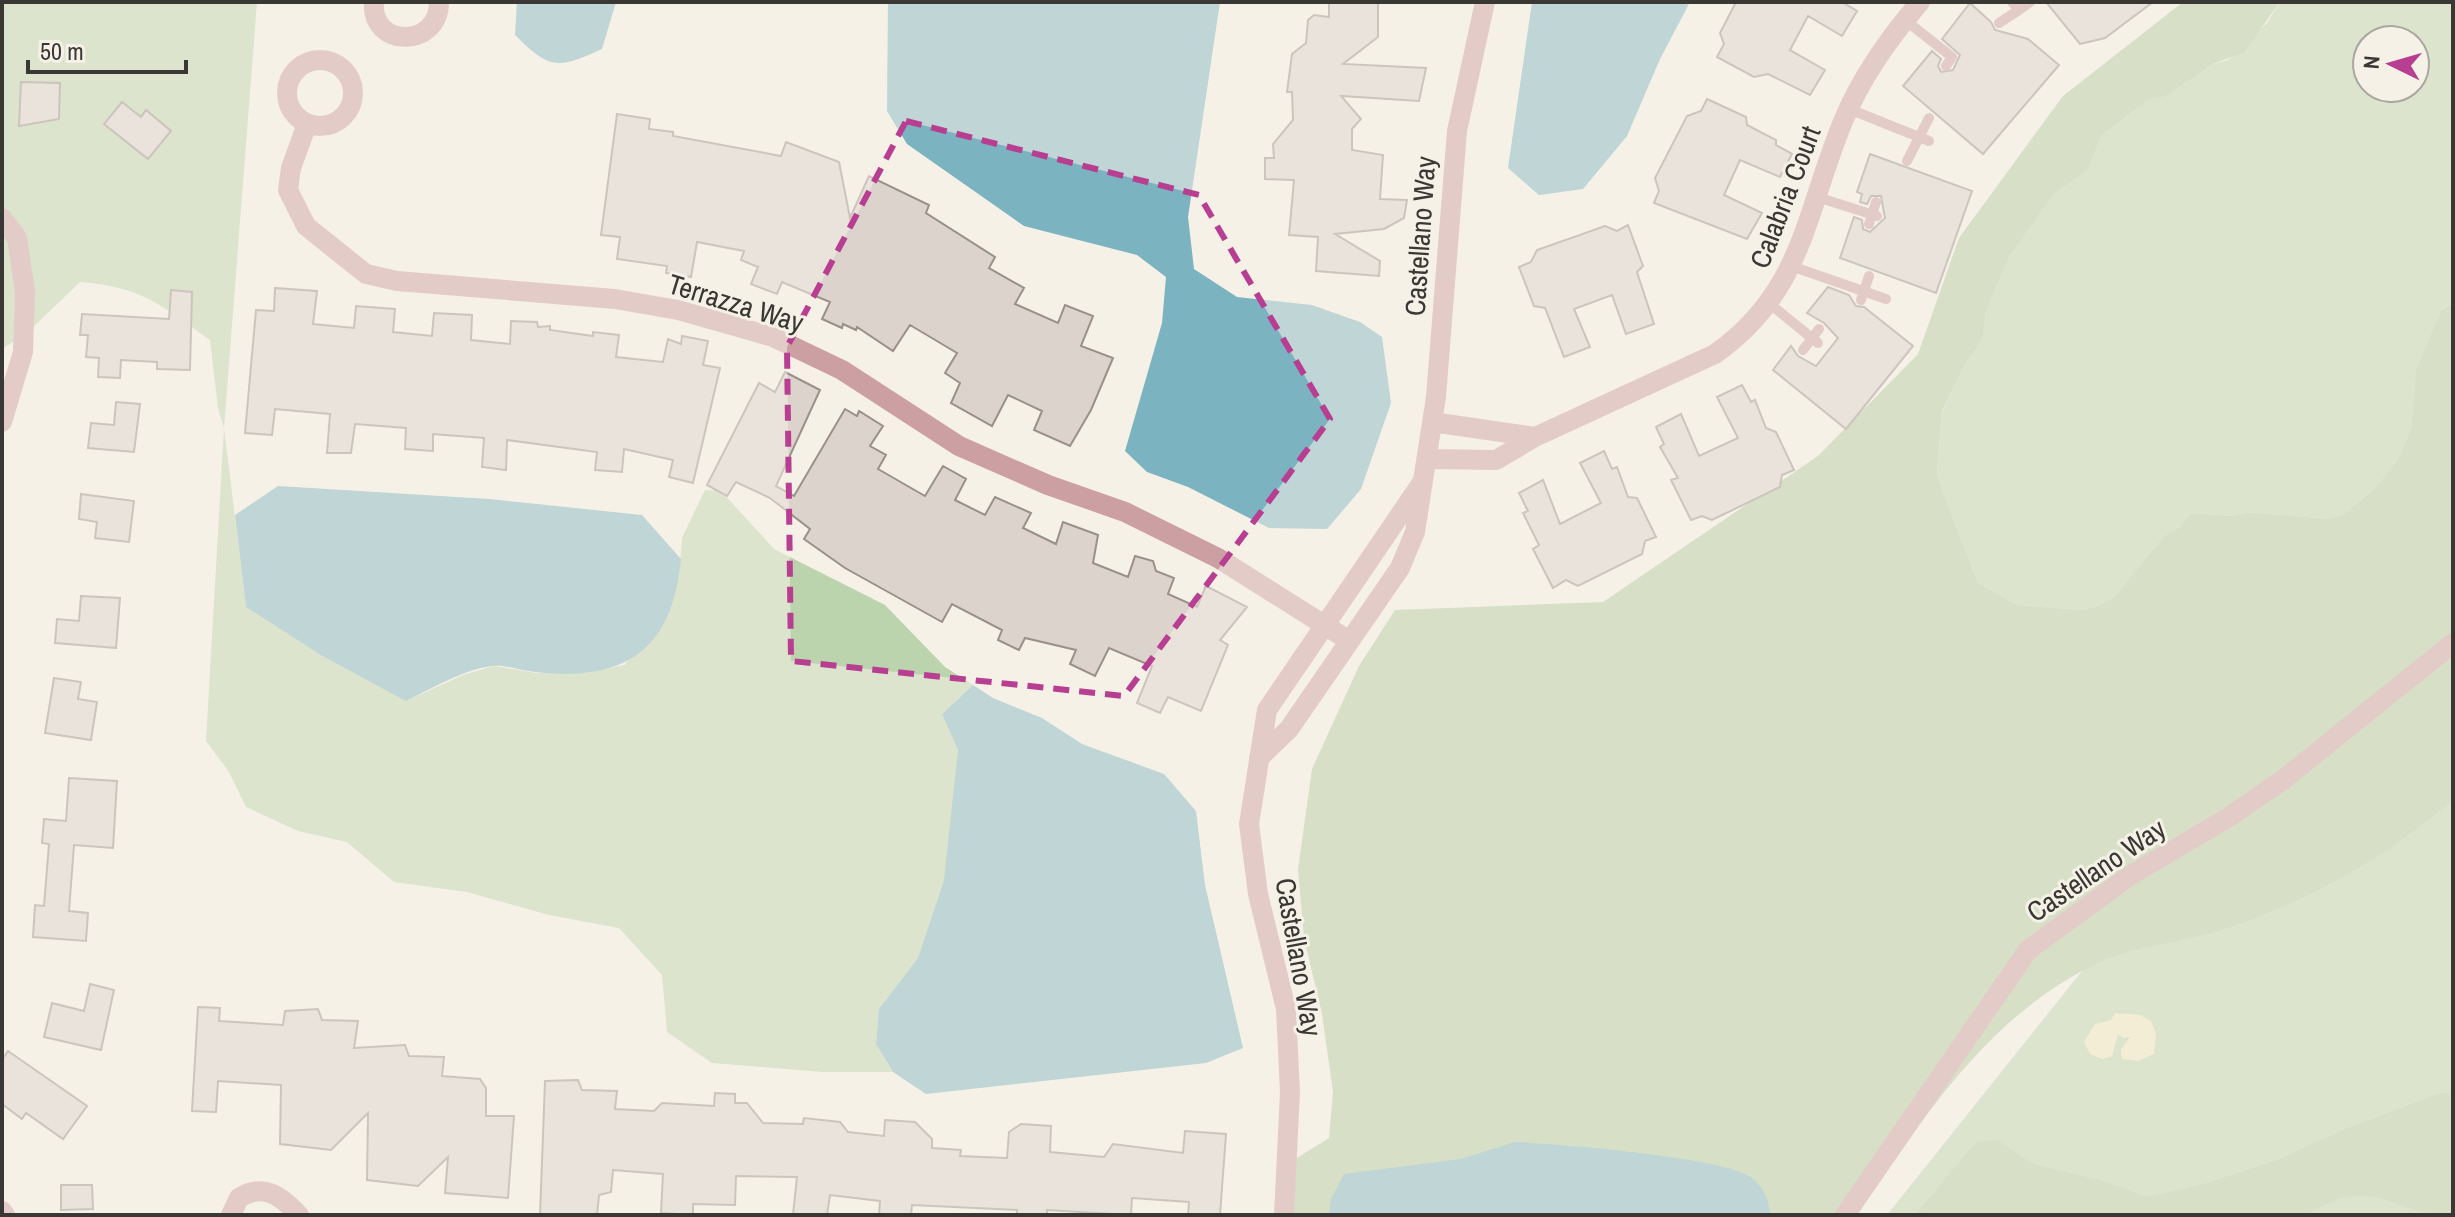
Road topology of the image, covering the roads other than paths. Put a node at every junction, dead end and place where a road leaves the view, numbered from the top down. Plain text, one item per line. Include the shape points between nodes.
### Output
1 (374, 2) edge
2 (439, 2) edge
3 (1485, 2) edge
4 (1920, 2) edge
5 (2030, 2) edge
6 (2016, 6) edge
7 (1905, 20) junction
8 (1999, 23) dead end
9 (1952, 57) dead end
10 (1849, 109) junction
11 (1929, 118) dead end
12 (307, 124) dead end
13 (1924, 139) junction
14 (1907, 161) dead end
15 (1817, 197) junction
16 (1876, 202) dead end
17 (2, 218) edge
18 (1791, 266) junction
19 (1869, 276) dead end
20 (1862, 296) junction
21 (1886, 299) dead end
22 (1770, 304) junction
23 (1803, 350) dead end
24 (2, 422) edge
25 (1432, 422) junction
26 (1535, 437) junction
27 (1427, 468) junction
28 (1325, 623) junction
29 (1348, 640) junction
30 (2453, 643) edge
31 (1259, 758) junction
32 (231, 1215) edge
33 (299, 1215) edge
34 (1284, 1215) edge
35 (1845, 1215) edge

1 - 2 street via 381,27 410,38 429,30
3 - 25 street, Castellano Way via 1457,131
4 - 7 street, Calabria Court
5 - 6 lane
6 - 8 lane
7 - 9 lane
7 - 10 street, Calabria Court
10 - 13 lane
10 - 15 street, Calabria Court
11 - 13 lane
12 - 28 street, Terrazza Way via 288,190 306,226 366,274 615,299 678,310 773,337 842,370 959,446 1125,512 1218,558
13 - 14 lane
15 - 16 lane via 1873,218
15 - 18 street, Calabria Court
17 - 24 street via 17,238 25,292 23,352
18 - 20 lane
18 - 22 street, Calabria Court
19 - 20 lane
20 - 21 lane
22 - 23 lane via 1816,337
22 - 26 street, Calabria Court via 1715,354
25 - 26 street
25 - 27 street, Castellano Way
26 - 27 street, Calabria Court via 1496,460
27 - 28 street, Castellano Way
27 - 29 street, Castellano Way via 1415,532 1400,568
28 - 29 street, Terrazza Way
28 - 31 street, Castellano Way via 1267,710
29 - 31 street, Castellano Way via 1289,729
30 - 35 street, Castellano Way via 2284,779 2131,875 2028,950
31 - 34 street, Castellano Way via 1249,824 1258,894 1286,1009 1290,1092
32 - 33 street via 239,1198 259,1191 281,1196

